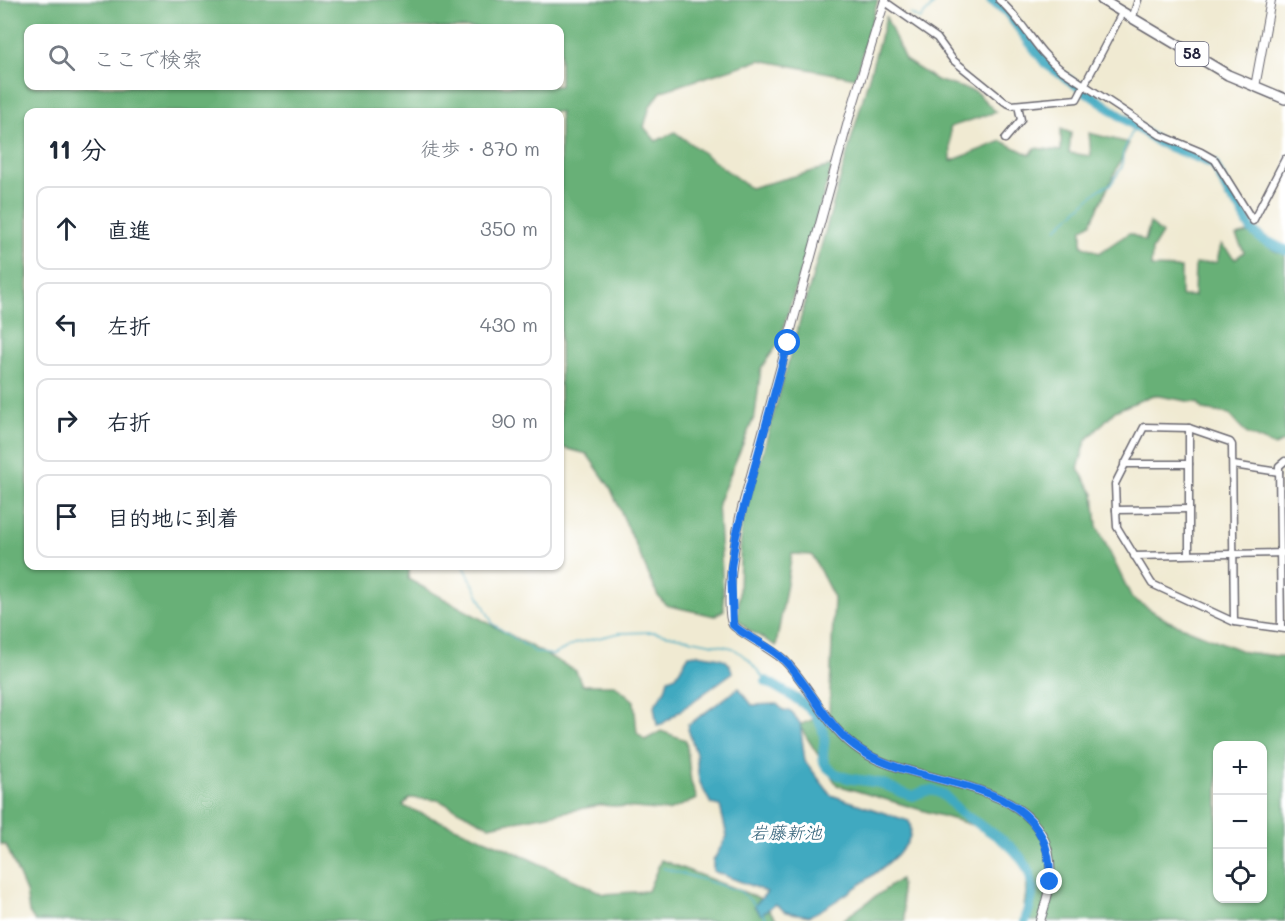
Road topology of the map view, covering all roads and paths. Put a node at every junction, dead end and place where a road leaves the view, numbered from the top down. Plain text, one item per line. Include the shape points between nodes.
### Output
1 (885, 0) edge
2 (999, 0) edge
3 (1102, 0) edge
4 (1138, 0) edge
5 (1271, 0) edge
6 (1122, 13) junction
7 (1132, 19) junction
8 (1085, 86) junction
9 (1255, 87) junction
10 (1285, 99) edge
11 (1018, 105) junction
12 (1005, 139) dead end
13 (1285, 159) edge
14 (1189, 428) junction
15 (1285, 461) edge
16 (1124, 464) junction
17 (1189, 464) junction
18 (1233, 465) junction
19 (1279, 472) junction
20 (1189, 509) junction
21 (1116, 510) junction
22 (1189, 553) junction
23 (1234, 553) junction
24 (1283, 553) edge
25 (1134, 556) junction
26 (1234, 622) junction
27 (1283, 629) edge
28 (1040, 921) edge

1 - 11 street via 937,38 953,60 1005,102
1 - 28 street via 742,508 731,568 731,620 736,628 785,661 837,731 861,751 887,765 1004,799 1022,811 1038,830 1049,858 1050,882
2 - 8 street via 1044,56
3 - 6 main road, 58
4 - 7 street
5 - 9 street
6 - 7 main road, 58
6 - 8 street
7 - 9 main road, 58
8 - 11 street via 1080,95 1067,100
8 - 13 street via 1160,135 1215,160 1253,220
9 - 10 main road, 58
11 - 12 street via 1021,120
14 - 16 street via 1144,427
14 - 17 street
14 - 18 street via 1230,442
15 - 19 street via 1280,462
16 - 17 street
16 - 21 street via 1115,483
17 - 20 street
18 - 19 street
18 - 23 street
19 - 24 street
20 - 21 street
20 - 22 street
21 - 25 street via 1117,527
22 - 23 street
22 - 25 street
23 - 24 street
23 - 26 street
24 - 27 street
25 - 26 street via 1152,584
26 - 27 street

